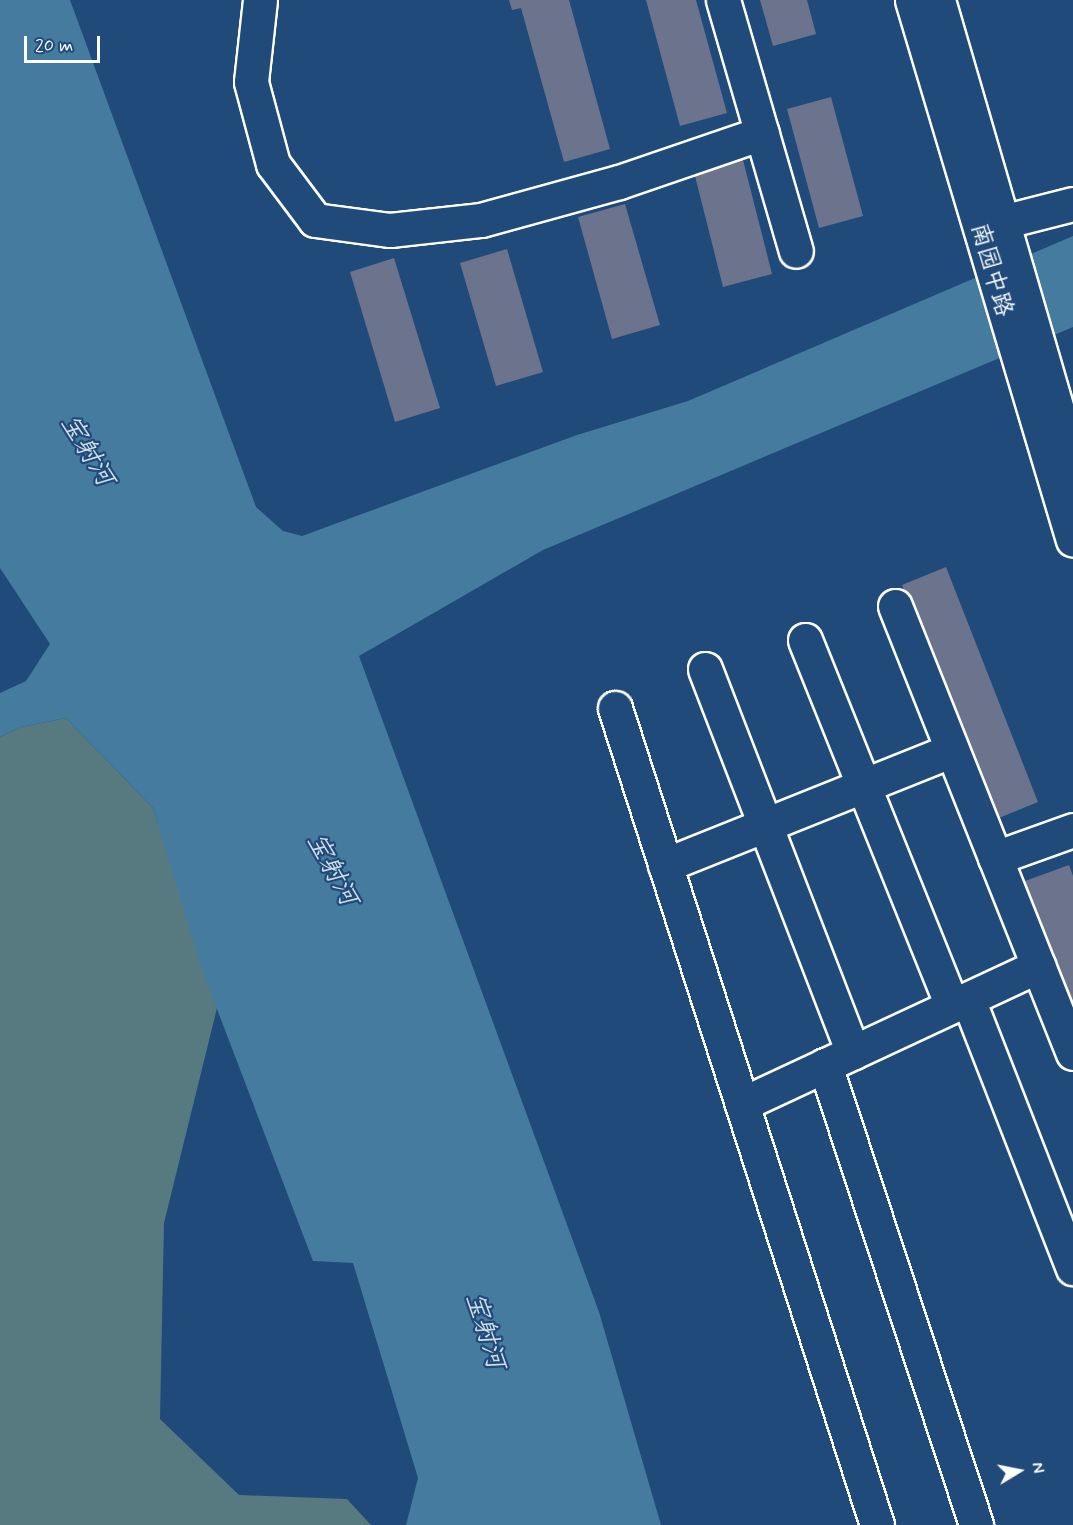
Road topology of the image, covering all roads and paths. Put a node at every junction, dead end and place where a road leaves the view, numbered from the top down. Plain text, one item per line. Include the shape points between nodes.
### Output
1 (260, 0) edge
2 (723, 0) edge
3 (912, 0) edge
4 (938, 0) edge
5 (762, 133) junction
6 (1073, 204) edge
7 (999, 237) junction
8 (796, 251) dead end
9 (1041, 399) junction
10 (1068, 431) edge
11 (1073, 465) edge
12 (1073, 540) edge
13 (895, 606) dead end
14 (805, 640) dead end
15 (705, 669) dead end
16 (615, 708) dead end
17 (952, 750) junction
18 (866, 784) junction
19 (767, 824) junction
20 (1073, 831) edge
21 (995, 858) junction
22 (665, 865) junction
23 (1038, 966) junction
24 (960, 1002) junction
25 (1073, 1053) edge
26 (839, 1059) junction
27 (742, 1104) junction
28 (1073, 1268) edge
29 (877, 1525) edge
30 (976, 1525) edge

1 - 5 street via 251,82 273,164 315,220 390,230 481,220 619,182
2 - 5 street
3 - 7 street, 南园中路
4 - 7 street, 南园中路
5 - 8 street
6 - 7 street
7 - 9 street, 南园中路
9 - 10 street, 南园中路
9 - 12 street, 南园中路
10 - 11 street, 南园中路
13 - 17 street
14 - 18 street
15 - 19 street
16 - 22 street
17 - 18 street
17 - 21 street
18 - 19 street
18 - 24 street
19 - 22 street
19 - 26 street
20 - 21 street
21 - 23 street
22 - 27 street
23 - 24 street
23 - 25 street
24 - 26 street
24 - 28 street
26 - 27 street
26 - 30 street
27 - 29 street

